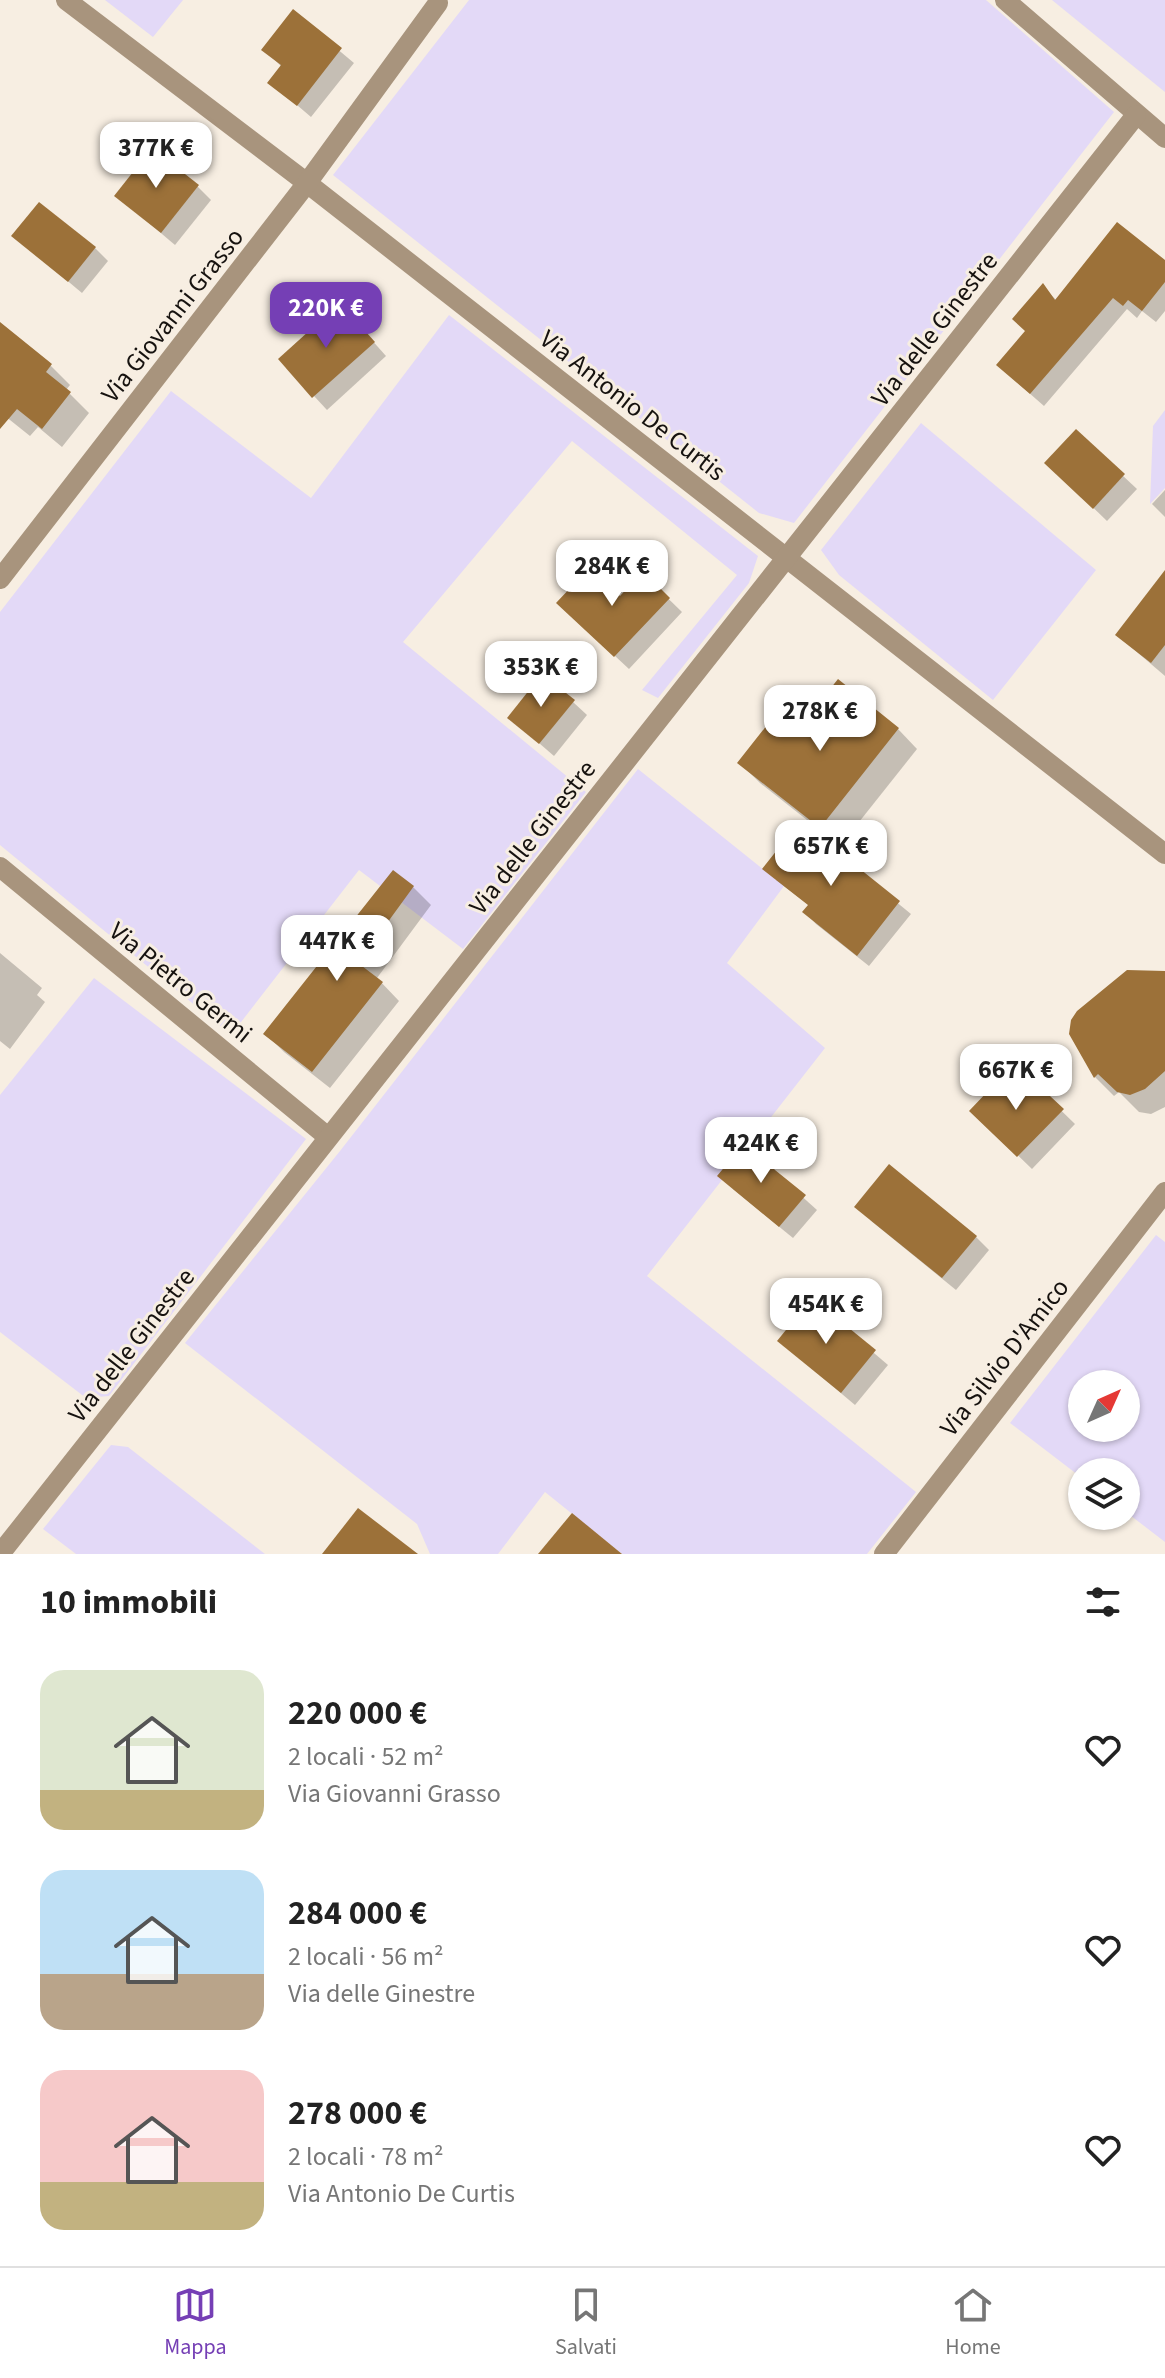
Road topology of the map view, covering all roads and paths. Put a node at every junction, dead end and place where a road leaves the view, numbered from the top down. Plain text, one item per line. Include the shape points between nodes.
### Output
1 (66, 0) edge
2 (1005, 0) edge
3 (438, 3) dead end
4 (1136, 115) junction
5 (1165, 138) edge
6 (307, 183) junction
7 (786, 558) junction
8 (0, 579) edge
9 (1165, 854) edge
10 (0, 867) edge
11 (328, 1137) junction
12 (1165, 1192) edge
13 (0, 1554) edge
14 (884, 1554) edge

1 - 6 street, Via Antonio De Curtis
2 - 4 street
3 - 6 street, Via Giovanni Grasso
4 - 5 street
4 - 7 street, Via delle Ginestre
6 - 7 street, Via Antonio De Curtis
6 - 8 street, Via Giovanni Grasso
7 - 9 street, Via Antonio De Curtis
7 - 11 street, Via delle Ginestre
10 - 11 street, Via Pietro Germi
11 - 13 street, Via delle Ginestre
12 - 14 street, Via Silvio D'Amico

